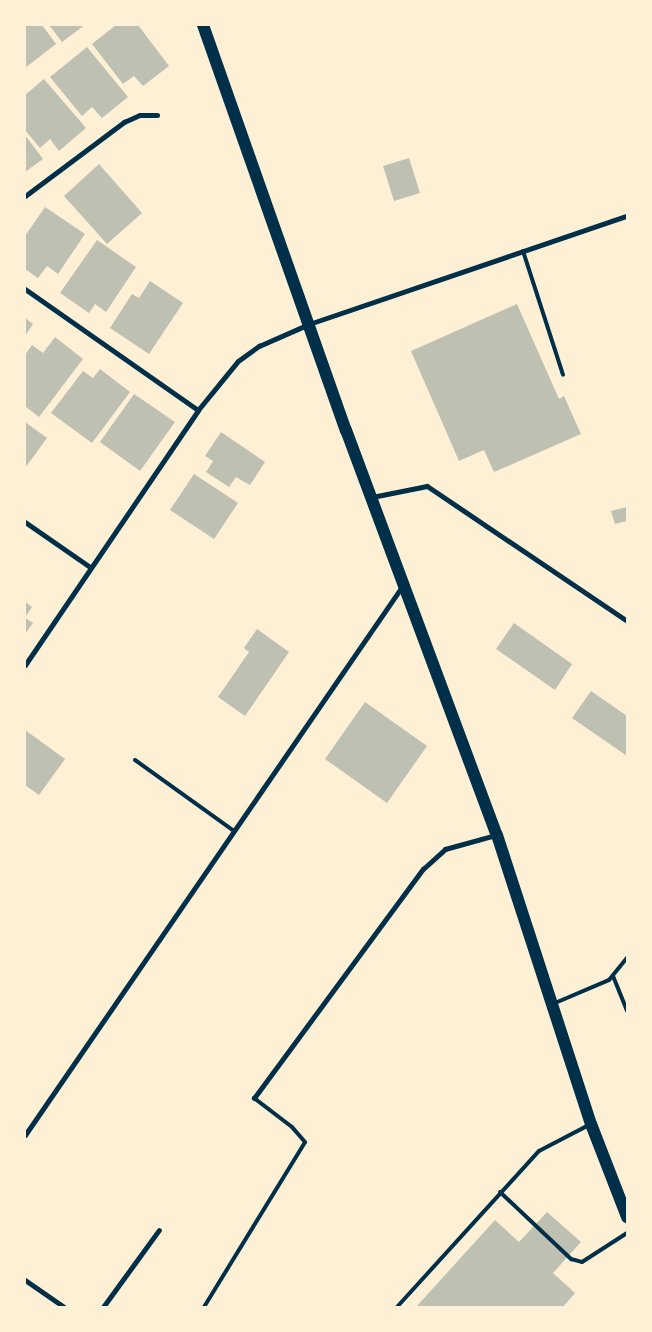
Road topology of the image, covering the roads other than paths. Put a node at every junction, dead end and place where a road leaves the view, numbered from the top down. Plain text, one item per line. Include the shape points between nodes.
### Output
1 (203, 25) edge
2 (157, 115) dead end
3 (25, 196) edge
4 (627, 216) edge
5 (523, 251) junction
6 (25, 289) edge
7 (309, 324) junction
8 (563, 375) dead end
9 (198, 410) junction
10 (372, 497) junction
11 (25, 522) edge
12 (90, 568) junction
13 (405, 583) junction
14 (627, 621) edge
15 (25, 665) edge
16 (135, 760) dead end
17 (234, 831) junction
18 (497, 835) junction
19 (627, 958) edge
20 (613, 976) junction
21 (554, 1004) junction
22 (627, 1011) edge
23 (254, 1098) joint
24 (591, 1124) junction
25 (25, 1135) edge
26 (500, 1192) junction
27 (627, 1218) edge
28 (159, 1230) dead end
29 (627, 1233) edge
30 (25, 1280) edge
31 (64, 1307) edge
32 (103, 1307) edge
33 (204, 1307) edge
34 (397, 1307) edge

1 - 7 main road
2 - 3 street via 140,115 124,122
4 - 5 street
5 - 7 street
5 - 8 lane
6 - 9 street
7 - 9 street via 258,346 238,361
7 - 10 main road
9 - 12 street
10 - 13 main road
10 - 14 street via 427,486
11 - 12 street
12 - 15 street
13 - 17 street
13 - 18 main road
16 - 17 lane
17 - 25 street
18 - 21 main road
18 - 23 street via 445,848 423,869
19 - 20 lane
20 - 21 lane
20 - 22 lane
21 - 24 main road
23 - 33 lane via 305,1142
24 - 26 lane via 539,1151
24 - 27 main road
26 - 29 lane via 571,1259 582,1262
26 - 34 lane
28 - 32 street
30 - 31 street

